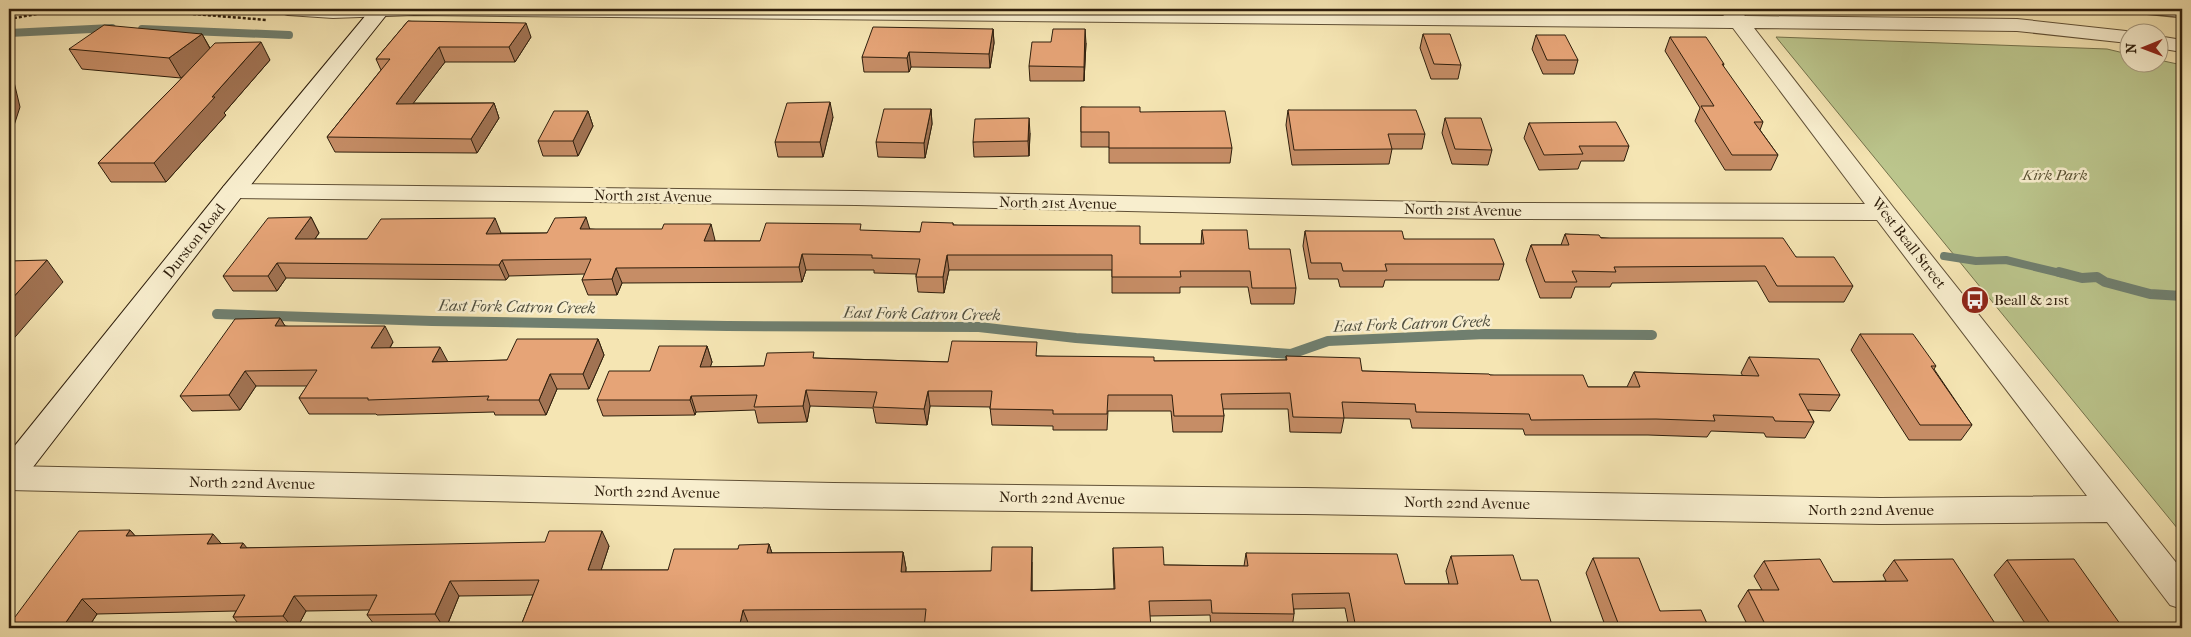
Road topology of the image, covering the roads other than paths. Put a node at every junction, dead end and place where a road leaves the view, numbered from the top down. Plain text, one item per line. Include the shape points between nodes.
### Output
1 (288, 9) edge
2 (381, 9) edge
3 (2132, 9) edge
4 (2182, 14) edge
5 (1735, 16) edge
6 (2118, 36) edge
7 (2168, 44) edge
8 (2182, 46) edge
9 (232, 191) junction
10 (1884, 212) junction
11 (9, 476) edge
12 (2114, 509) junction
13 (2182, 595) edge

1 - 2 street via 333,12
2 - 5 street
2 - 9 street, Durston Road
3 - 4 lane
5 - 6 street via 2017,25
5 - 10 street, West Beall Street
7 - 8 street
9 - 10 street, North 21st Avenue via 856,198 1486,211
9 - 11 street, Durston Road
10 - 12 street, West Beall Street
11 - 12 street, North 22nd Avenue via 833,496 1305,500 1881,511
12 - 13 street, West Beall Street

